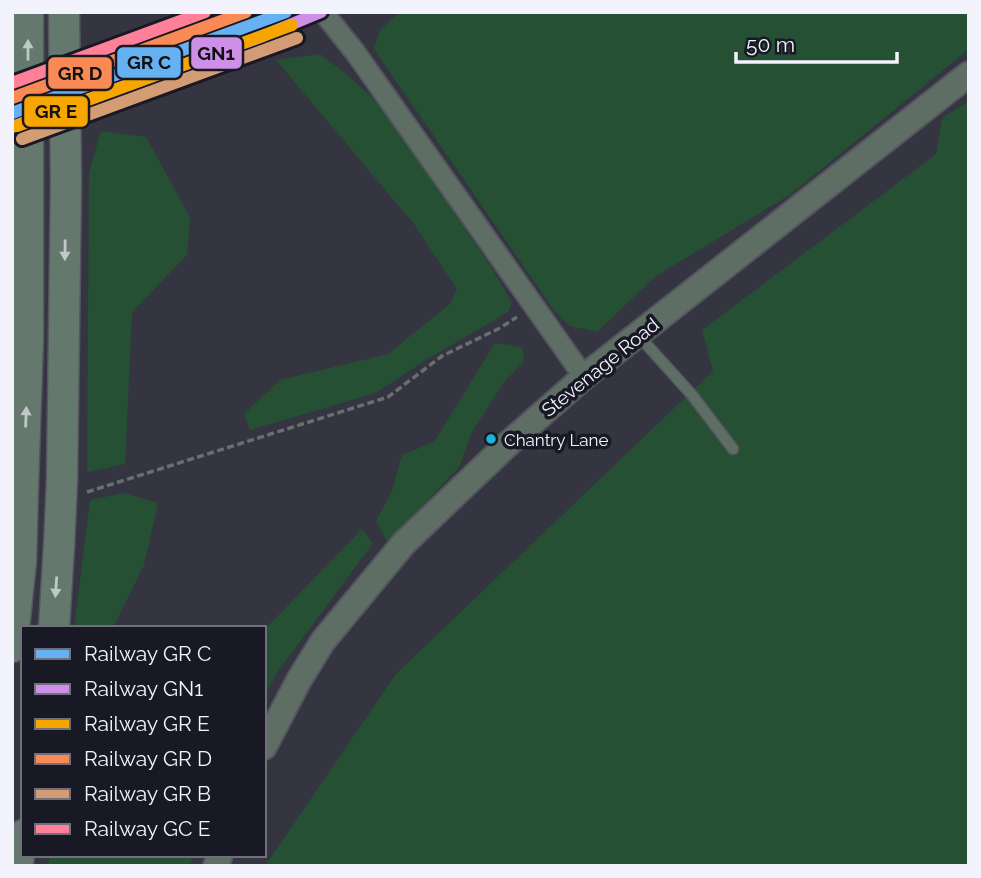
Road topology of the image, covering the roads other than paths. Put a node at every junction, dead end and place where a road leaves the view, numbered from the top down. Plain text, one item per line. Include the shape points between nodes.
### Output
1 (28, 12) edge
2 (64, 12) edge
3 (323, 12) edge
4 (969, 74) edge
5 (638, 335) junction
6 (584, 377) junction
7 (733, 449) dead end
8 (54, 626) edge
9 (12, 647) edge
10 (266, 743) edge
11 (21, 845) edge
12 (17, 866) edge

9 -> 1 main road, bridge via 21,561 28,338
2 -> 8 main road, bridge via 69,489 59,547
3 - 6 street
4 - 5 street, Stevenage Road
5 - 6 street, Stevenage Road
5 - 7 lane
6 - 10 street, Stevenage Road via 404,543 323,641
11 - 12 main road

